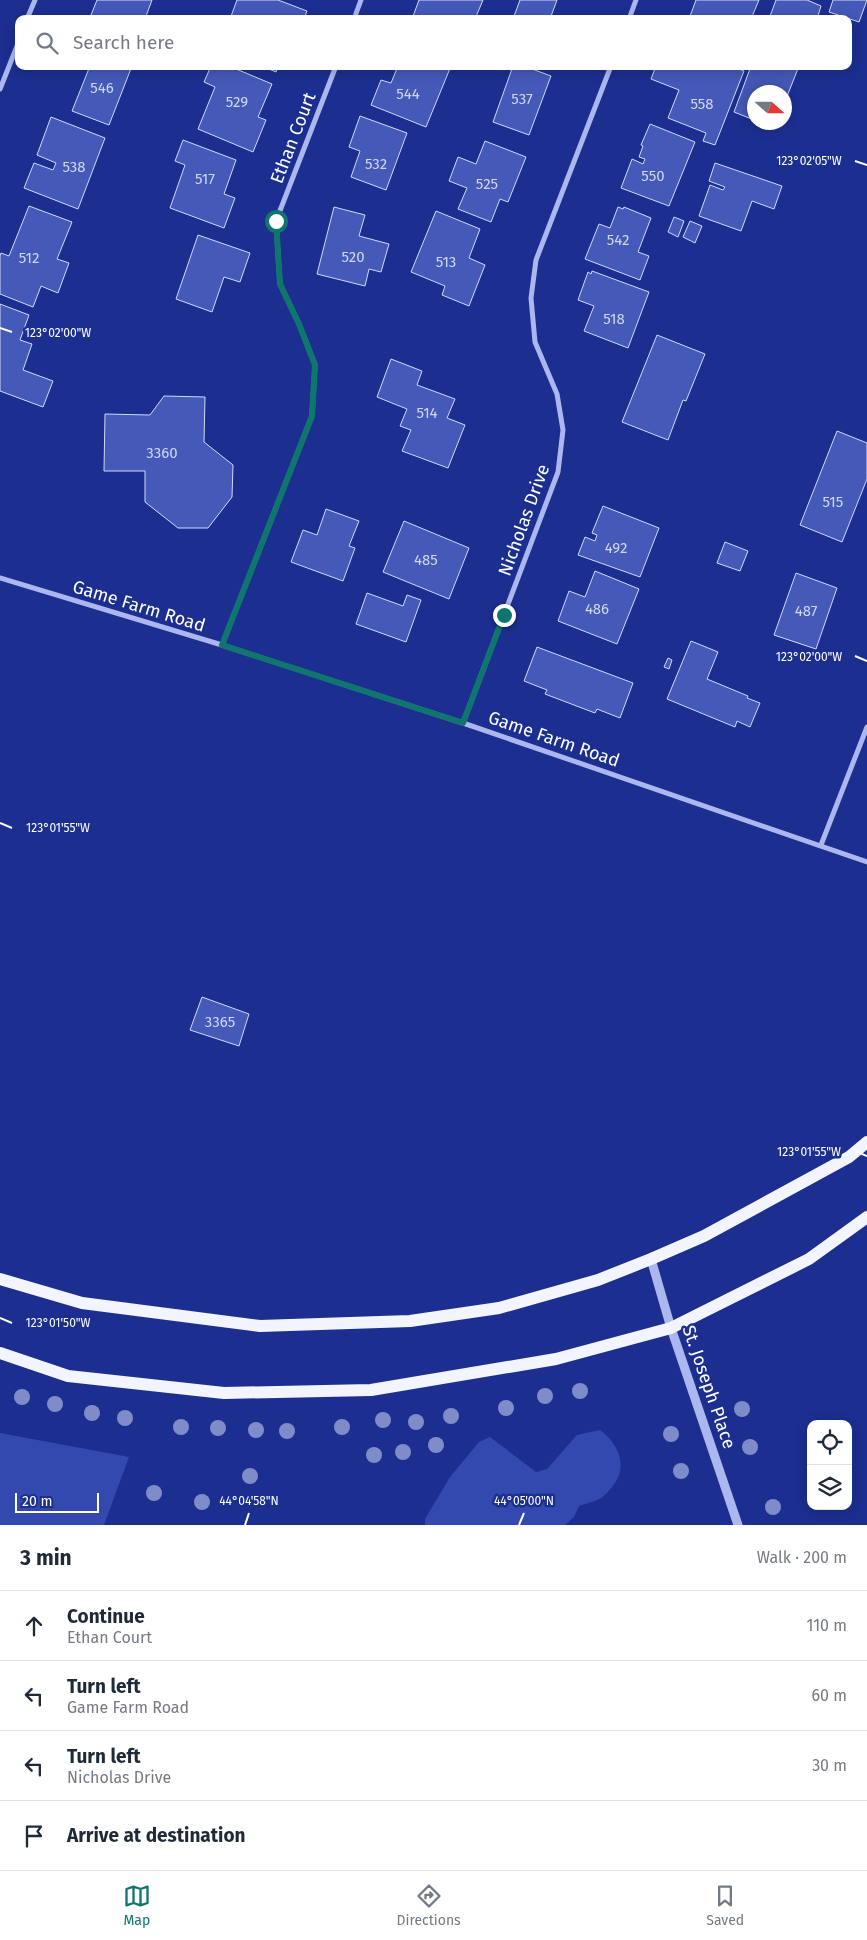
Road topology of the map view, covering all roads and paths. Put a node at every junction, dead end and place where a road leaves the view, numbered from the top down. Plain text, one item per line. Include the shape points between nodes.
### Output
1 (34, 0) edge
2 (361, 0) edge
3 (636, 0) edge
4 (28, 15) edge
5 (355, 15) edge
6 (630, 15) edge
7 (15, 51) edge
8 (334, 70) edge
9 (609, 70) edge
10 (0, 89) edge
11 (0, 578) edge
12 (222, 645) junction
13 (463, 723) junction
14 (867, 727) edge
15 (821, 845) junction
16 (867, 862) edge
17 (867, 1142) edge
18 (867, 1217) edge
19 (652, 1259) junction
20 (0, 1279) edge
21 (672, 1328) junction
22 (0, 1354) edge
23 (738, 1525) edge

1 - 4 street
2 - 5 street
3 - 6 street
7 - 10 street
8 - 12 street, Ethan Court via 276,221 280,284 315,365 312,416
9 - 13 street, Nicholas Drive via 536,260 531,298 535,342 558,394 563,430 558,472
11 - 12 street, Game Farm Road
12 - 13 street, Game Farm Road
13 - 15 street, Game Farm Road
14 - 15 street
15 - 16 street, Game Farm Road
17 - 19 main road via 849,1157 704,1236
18 - 21 main road via 808,1258
19 - 20 main road via 598,1280 499,1308 410,1321 260,1326 82,1303
19 - 21 street, St. Joseph Place
21 - 22 main road via 556,1359 370,1390 224,1393 68,1376
21 - 23 street, St. Joseph Place

